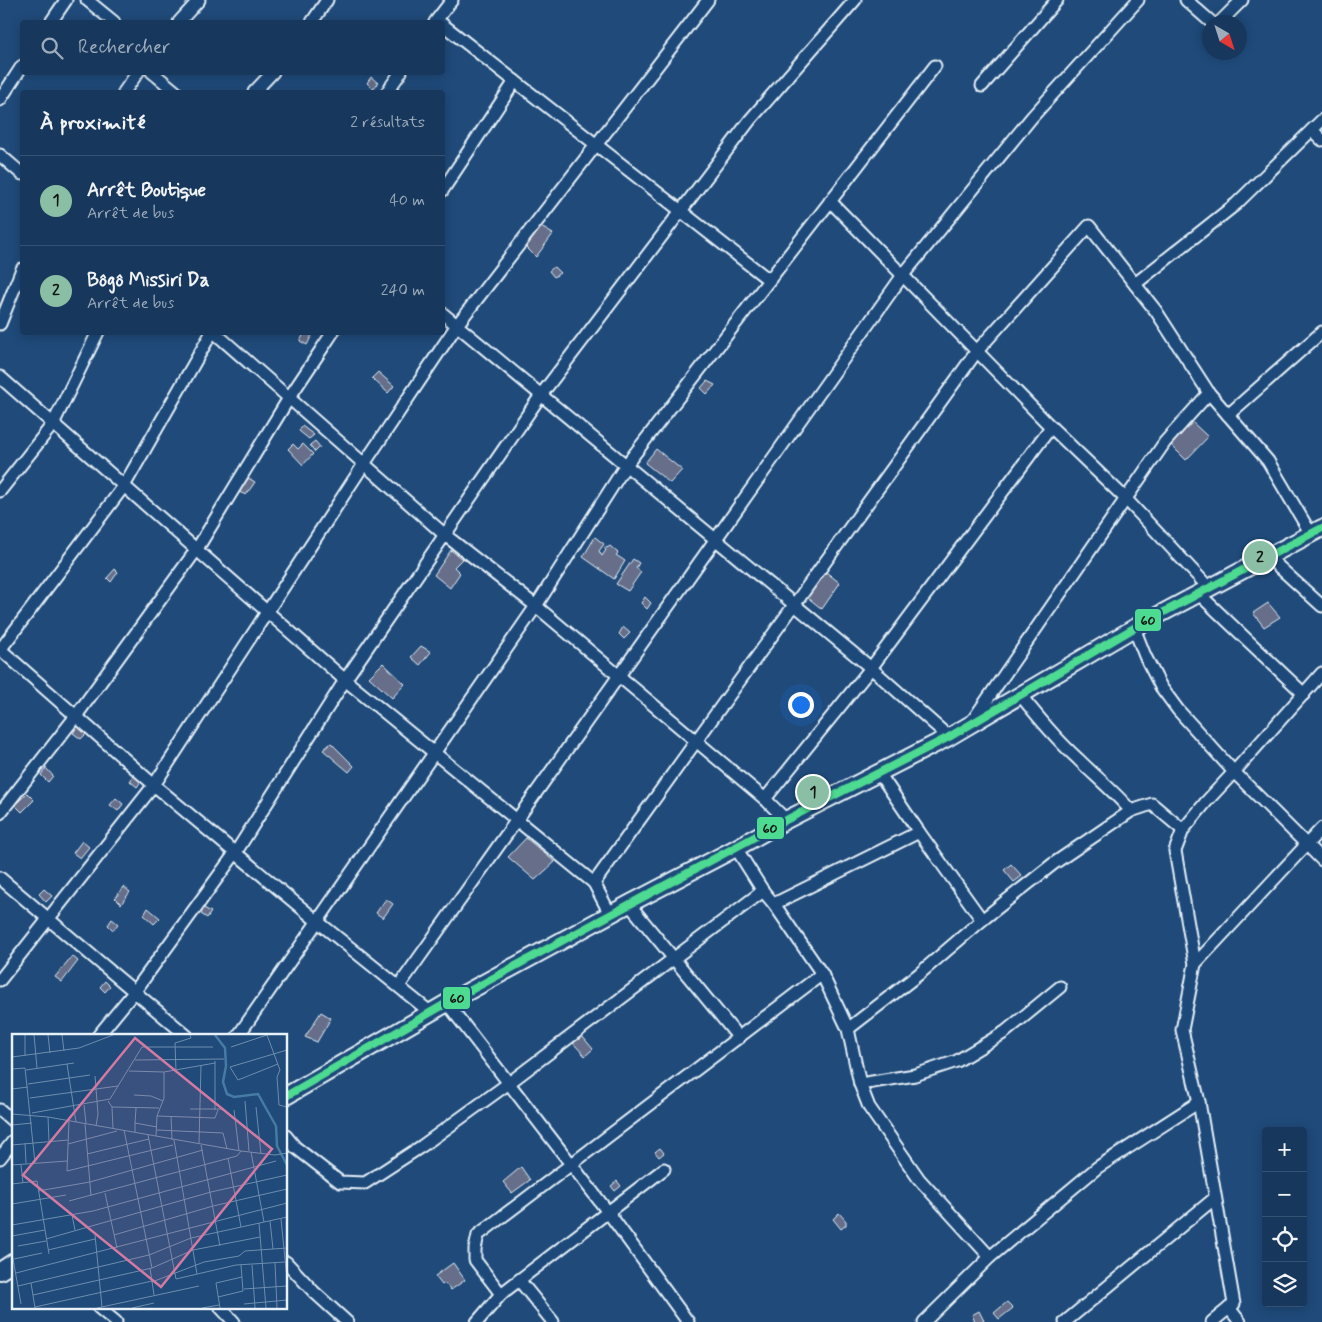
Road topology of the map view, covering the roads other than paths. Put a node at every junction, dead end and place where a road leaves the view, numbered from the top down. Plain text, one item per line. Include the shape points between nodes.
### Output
1 (66, 0) edge
2 (87, 0) edge
3 (199, 0) edge
4 (327, 0) edge
5 (452, 0) edge
6 (708, 0) edge
7 (855, 0) edge
8 (1057, 0) edge
9 (1138, 0) edge
10 (1186, 0) edge
11 (1242, 0) edge
12 (1203, 15) edge
13 (1227, 15) edge
14 (52, 20) edge
15 (112, 20) edge
16 (181, 20) edge
17 (313, 20) edge
18 (440, 20) edge
19 (445, 27) edge
20 (935, 66) dead end
21 (20, 69) edge
22 (136, 75) edge
23 (156, 75) edge
24 (270, 75) edge
25 (399, 75) edge
26 (515, 81) junction
27 (982, 86) dead end
28 (125, 90) edge
29 (174, 90) edge
30 (256, 90) edge
31 (388, 90) edge
32 (0, 100) edge
33 (1322, 120) edge
34 (1312, 130) junction
35 (1322, 140) edge
36 (596, 145) junction
37 (0, 155) edge
38 (20, 172) edge
39 (445, 186) edge
40 (830, 201) junction
41 (681, 211) junction
42 (20, 274) edge
43 (903, 275) junction
44 (769, 280) junction
45 (1135, 284) junction
46 (445, 315) edge
47 (0, 324) edge
48 (457, 325) junction
49 (1322, 332) edge
50 (97, 335) edge
51 (211, 335) edge
52 (216, 335) edge
53 (331, 335) edge
54 (977, 351) junction
55 (0, 377) edge
56 (1209, 392) junction
57 (541, 395) junction
58 (289, 398) junction
59 (1228, 415) junction
60 (54, 424) junction
61 (1051, 427) junction
62 (364, 464) junction
63 (626, 466) junction
64 (124, 486) junction
65 (0, 490) edge
66 (1125, 498) junction
67 (1316, 531) edge
68 (445, 535) junction
69 (716, 540) junction
70 (197, 550) junction
71 (1268, 557) junction
72 (1204, 591) junction
73 (794, 605) junction
74 (536, 606) junction
75 (1322, 606) edge
76 (268, 612) junction
77 (1134, 628) junction
78 (0, 650) edge
79 (871, 668) junction
80 (1322, 673) edge
81 (619, 676) junction
82 (345, 680) junction
83 (1304, 694) junction
84 (1021, 696) junction
85 (76, 716) junction
86 (970, 725) junction
87 (950, 737) junction
88 (696, 741) junction
89 (434, 752) junction
90 (1234, 772) junction
91 (879, 773) junction
92 (154, 785) junction
93 (764, 799) junction
94 (1130, 811) junction
95 (0, 813) edge
96 (517, 820) junction
97 (786, 820) junction
98 (1322, 828) edge
99 (1183, 830) junction
100 (919, 832) junction
101 (1307, 845) junction
102 (736, 848) junction
103 (236, 852) junction
104 (1322, 860) edge
105 (0, 878) edge
106 (594, 883) junction
107 (763, 891) junction
108 (629, 904) junction
109 (774, 904) junction
110 (610, 914) junction
111 (48, 918) junction
112 (982, 920) junction
113 (318, 921) junction
114 (674, 958) junction
115 (1195, 964) junction
116 (822, 974) junction
117 (0, 980) edge
118 (399, 986) junction
119 (1060, 987) dead end
120 (135, 991) junction
121 (446, 1003) junction
122 (430, 1012) junction
123 (848, 1030) junction
124 (100, 1034) edge
125 (186, 1034) edge
126 (239, 1034) edge
127 (739, 1038) junction
128 (509, 1083) junction
129 (860, 1084) junction
130 (288, 1095) edge
131 (1199, 1102) junction
132 (0, 1110) edge
133 (12, 1120) edge
134 (288, 1138) edge
135 (12, 1143) edge
136 (0, 1158) edge
137 (572, 1165) junction
138 (664, 1169) dead end
139 (1215, 1198) junction
140 (608, 1212) junction
141 (990, 1256) junction
142 (12, 1263) edge
143 (288, 1264) edge
144 (0, 1271) edge
145 (519, 1280) junction
146 (501, 1294) junction
147 (1229, 1308) junction
148 (101, 1310) edge
149 (223, 1310) edge
150 (116, 1322) edge
151 (234, 1322) edge
152 (347, 1322) edge
153 (477, 1322) edge
154 (553, 1322) edge
155 (688, 1322) edge
156 (924, 1322) edge
157 (1065, 1322) edge
158 (1212, 1322) edge
159 (1240, 1322) edge

1 - 14 street
2 - 15 street
3 - 16 street
4 - 17 street
5 - 18 street
6 - 36 street
7 - 41 street via 750,120
8 - 27 street
9 - 43 street via 1032,117
10 - 12 street
11 - 13 street
19 - 26 street
20 - 40 street
21 - 32 street
22 - 28 street
23 - 29 street
24 - 30 street
25 - 31 street
26 - 36 street
26 - 39 street
33 - 34 street
34 - 35 street
34 - 45 street via 1236,204
36 - 41 street
36 - 48 street
37 - 38 street
40 - 43 street
40 - 44 street
41 - 44 street
41 - 57 street
42 - 47 street
43 - 54 street
43 - 69 street
44 - 63 street
45 - 54 street via 1088,226
45 - 56 street
46 - 48 street
48 - 57 street
48 - 62 street
49 - 59 street
50 - 60 street
51 - 64 street
52 - 58 street
53 - 58 street
54 - 61 street
54 - 73 street
55 - 60 street
56 - 59 street
56 - 66 street via 1165,442
57 - 63 street
57 - 68 street
58 - 62 street
58 - 70 street
59 - 67 street via 1268,461
60 - 64 street
60 - 65 street
61 - 66 street
61 - 79 street
62 - 68 street
62 - 76 street
63 - 69 street
63 - 74 street
64 - 70 street
64 - 78 street
66 - 72 street
66 - 86 street
67 - 71 main road
68 - 74 street
68 - 82 street
69 - 73 street
69 - 81 street
70 - 76 street
70 - 85 street
71 - 72 main road
71 - 75 street
72 - 77 main road
72 - 83 street
73 - 79 street
73 - 88 street
74 - 81 street
74 - 89 street
76 - 82 street
76 - 92 street
77 - 84 main road
77 - 90 street via 1161,687
78 - 85 street
79 - 87 street
79 - 93 street
80 - 83 street
81 - 88 street
81 - 96 street
82 - 89 street
82 - 103 street
83 - 90 street
84 - 86 main road
84 - 94 street via 1047,728
85 - 92 street
85 - 95 street
86 - 87 main road
87 - 91 main road
88 - 93 street
88 - 106 street
89 - 96 street
89 - 113 street
90 - 99 street
90 - 101 street
91 - 97 main road
91 - 100 street
92 - 103 street
92 - 111 street
93 - 97 street
94 - 99 street via 1152,804
94 - 112 street via 1053,864
96 - 106 street
96 - 118 street
97 - 102 main road
98 - 101 street
99 - 115 street via 1174,851
100 - 109 street
100 - 112 street
101 - 104 street
101 - 115 street
102 - 107 street
102 - 108 main road
103 - 113 street
103 - 120 street
105 - 111 street
106 - 110 street
107 - 109 street
107 - 114 street
108 - 110 main road
108 - 114 street
109 - 116 street
110 - 121 main road
111 - 117 street
111 - 120 street
112 - 123 street
113 - 118 street
113 - 126 street
114 - 127 street
114 - 128 street
115 - 131 street via 1182,1030
116 - 123 street
116 - 127 street
118 - 122 street
119 - 129 street via 1005,1032 957,1062 916,1075
120 - 124 street
120 - 125 street
121 - 122 main road
121 - 128 street
122 - 130 main road
123 - 129 street
127 - 137 street
128 - 134 street via 365,1183 340,1182
128 - 137 street
129 - 141 street via 869,1107 919,1179
131 - 139 street
131 - 141 street via 1098,1167
132 - 133 street
135 - 136 street
137 - 140 street
137 - 146 street via 478,1236 475,1260
138 - 140 street
139 - 147 street via 1234,1304
139 - 157 street
140 - 145 street
140 - 155 street
141 - 156 street
142 - 144 main road
143 - 152 street
145 - 146 street
145 - 154 street
146 - 153 street
147 - 158 street
147 - 159 street
148 - 150 street
149 - 151 street

